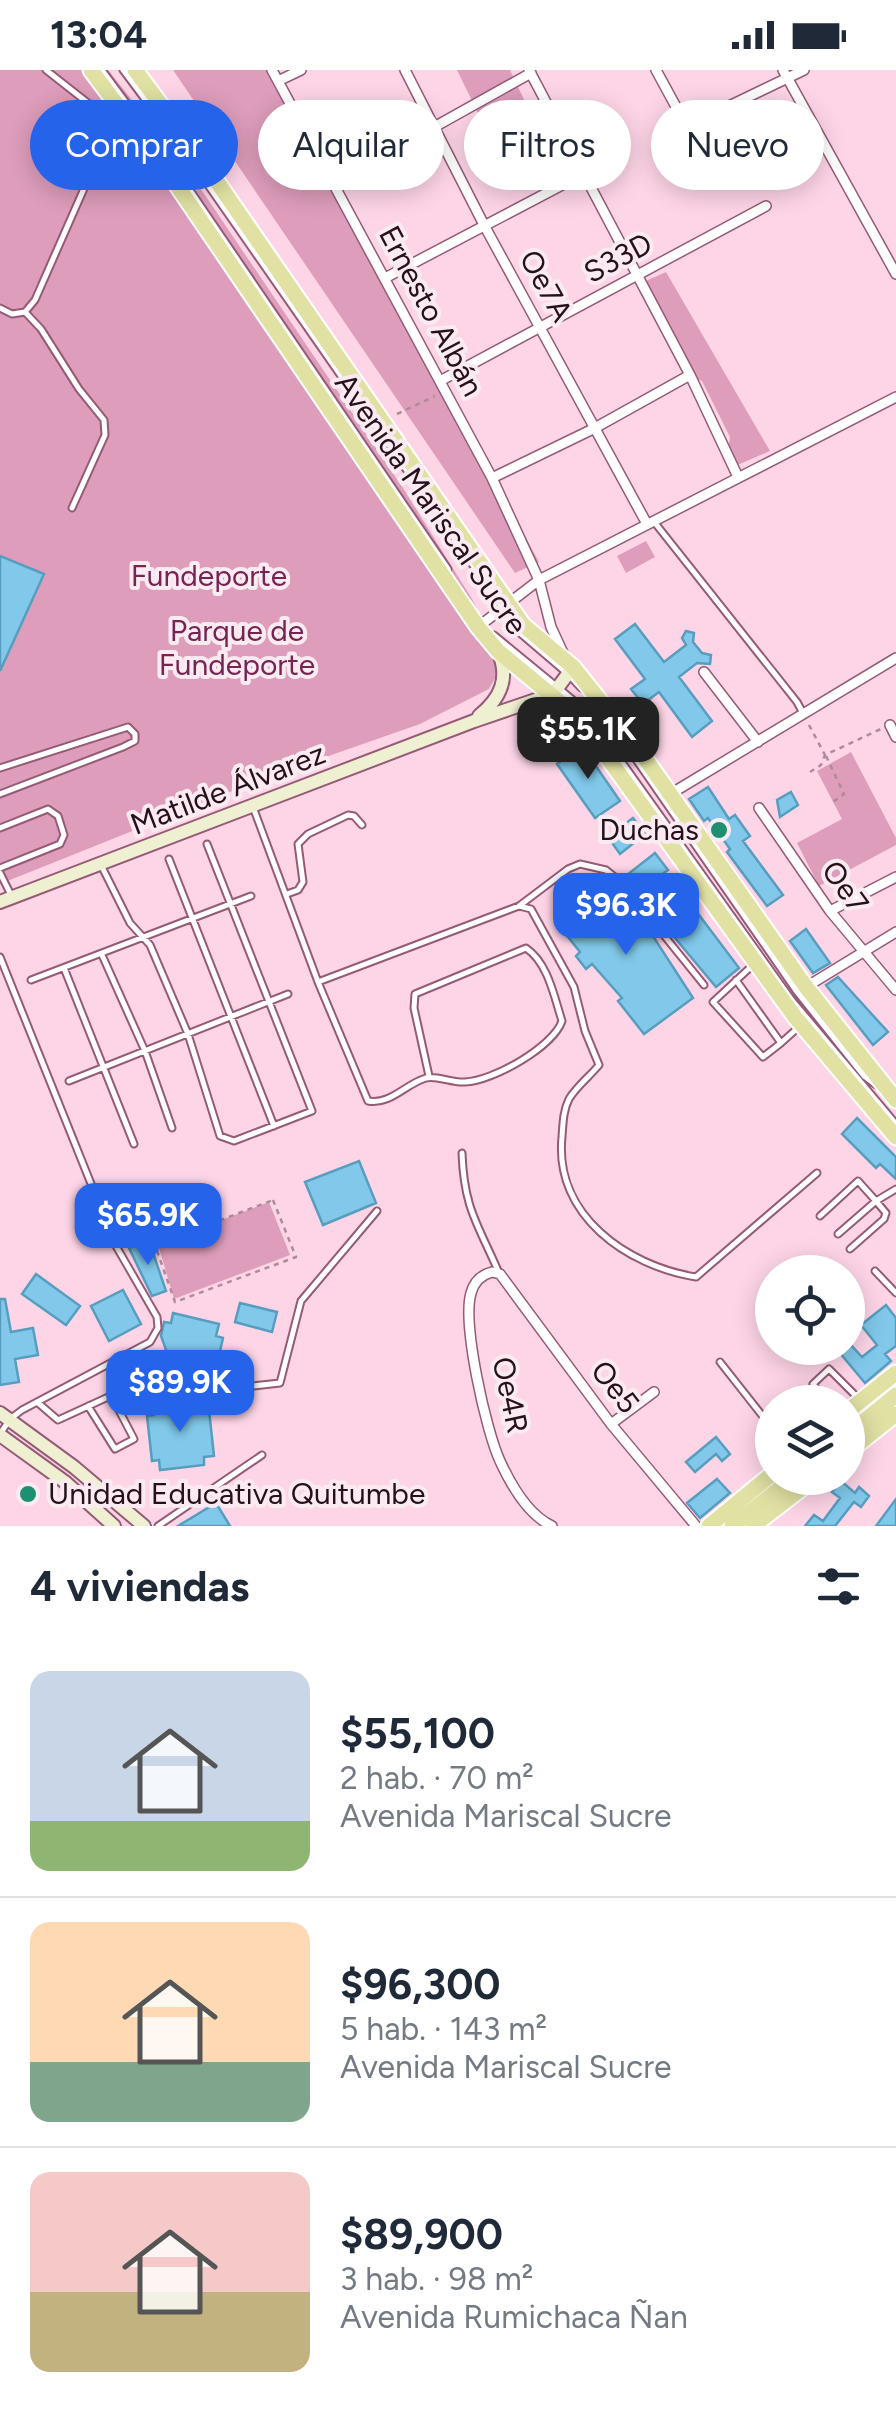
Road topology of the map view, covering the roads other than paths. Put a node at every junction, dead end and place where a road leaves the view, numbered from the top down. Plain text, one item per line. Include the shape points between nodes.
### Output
1 (46, 70) edge
2 (91, 70) edge
3 (102, 70) edge
4 (123, 70) edge
5 (136, 70) edge
6 (272, 70) edge
7 (301, 70) edge
8 (405, 70) edge
9 (656, 70) edge
10 (804, 70) edge
11 (532, 71) edge
12 (786, 75) edge
13 (278, 82) junction
14 (288, 100) edge
15 (421, 100) edge
16 (546, 100) edge
17 (672, 100) edge
18 (738, 100) edge
19 (444, 120) edge
20 (444, 146) edge
21 (338, 190) edge
22 (552, 190) edge
23 (592, 190) edge
24 (766, 206) dead end
25 (484, 225) junction
26 (891, 252) edge
27 (896, 274) edge
28 (639, 276) junction
29 (385, 278) junction
30 (0, 308) edge
31 (26, 312) junction
32 (540, 326) junction
33 (690, 375) junction
34 (443, 386) junction
35 (896, 396) edge
36 (593, 429) junction
37 (738, 477) junction
38 (492, 478) junction
39 (72, 508) dead end
40 (650, 522) junction
41 (538, 580) junction
42 (504, 605) junction
43 (481, 624) junction
44 (498, 651) junction
45 (896, 658) edge
46 (571, 670) junction
47 (704, 672) dead end
48 (555, 690) junction
49 (804, 715) junction
50 (474, 720) junction
51 (890, 725) road end
52 (896, 737) edge
53 (758, 742) junction
54 (0, 768) edge
55 (0, 794) edge
56 (668, 796) junction
57 (254, 807) junction
58 (759, 808) dead end
59 (362, 825) dead end
60 (0, 828) edge
61 (207, 844) dead end
62 (170, 860) dead end
63 (101, 864) junction
64 (0, 870) edge
65 (896, 877) edge
66 (286, 894) junction
67 (251, 896) dead end
68 (4, 897) edge
69 (231, 904) junction
70 (519, 906) junction
71 (830, 911) junction
72 (193, 918) junction
73 (896, 932) edge
74 (142, 937) junction
75 (861, 951) junction
76 (102, 955) junction
77 (0, 957) edge
78 (758, 961) junction
79 (64, 968) junction
80 (31, 980) dead end
81 (736, 980) junction
82 (318, 982) junction
83 (704, 985) dead end
84 (894, 985) edge
85 (806, 987) junction
86 (288, 994) dead end
87 (269, 1002) junction
88 (231, 1017) junction
89 (802, 1024) junction
90 (188, 1034) junction
91 (781, 1043) junction
92 (145, 1051) junction
93 (106, 1066) junction
94 (429, 1076) junction
95 (69, 1081) dead end
96 (894, 1099) edge
97 (896, 1124) edge
98 (274, 1126) junction
99 (172, 1128) dead end
100 (896, 1137) edge
101 (134, 1144) dead end
102 (462, 1154) dead end
103 (817, 1173) dead end
104 (896, 1188) edge
105 (876, 1201) junction
106 (377, 1211) dead end
107 (820, 1216) dead end
108 (838, 1234) dead end
109 (850, 1249) dead end
110 (875, 1271) dead end
111 (500, 1274) junction
112 (896, 1293) edge
113 (720, 1362) dead end
114 (896, 1373) edge
115 (815, 1385) edge
116 (840, 1385) edge
117 (654, 1392) dead end
118 (111, 1395) junction
119 (896, 1396) edge
120 (865, 1397) edge
121 (37, 1402) junction
122 (88, 1406) junction
123 (755, 1406) edge
124 (896, 1414) edge
125 (5, 1416) edge
126 (865, 1421) edge
127 (611, 1424) junction
128 (0, 1434) edge
129 (865, 1439) edge
130 (262, 1455) dead end
131 (755, 1488) edge
132 (771, 1495) edge
133 (793, 1495) edge
134 (114, 1526) edge
135 (144, 1526) edge
136 (158, 1526) edge
137 (552, 1526) edge
138 (696, 1526) edge
139 (708, 1526) edge
140 (732, 1526) edge
141 (753, 1526) edge

1 - 31 lane via 102,114 108,134
2 - 43 main road, Avenida Mariscal Sucre
3 - 43 lane via 180,174
4 - 42 lane
5 - 42 main road, Avenida Mariscal Sucre
6 - 13 street, Ernesto Albán
7 - 13 street
8 - 15 street, Oe7A
9 - 17 street
10 - 12 street
11 - 16 street
11 - 19 street
12 - 18 street
12 - 26 street
13 - 14 street, Ernesto Albán
20 - 25 street, Oe7A
21 - 29 street, Ernesto Albán
22 - 25 street
23 - 28 street
24 - 28 street, S33D
25 - 29 street
25 - 32 street, Oe7A
26 - 27 street
28 - 32 street, S33D
28 - 33 street
29 - 34 street, Ernesto Albán
30 - 31 lane
31 - 39 lane via 104,420 105,434
32 - 34 street, S33D
32 - 36 street, Oe7A
33 - 36 street
33 - 37 street
34 - 38 street, Ernesto Albán
35 - 37 street
36 - 38 street
36 - 40 street, Oe7A
37 - 40 street
38 - 41 street, Ernesto Albán
40 - 41 street
40 - 49 lane
41 - 42 street
41 - 46 street, Ernesto Albán
42 - 43 street
42 - 46 main road, Avenida Mariscal Sucre
43 - 44 main road, Avenida Mariscal Sucre
43 - 48 lane
44 - 48 main road, Avenida Mariscal Sucre
44 - 50 street via 502,690
45 - 49 street
46 - 48 street
46 - 56 main road, Avenida Mariscal Sucre
47 - 53 street
48 - 50 street, Matilde Álvarez
48 - 78 main road, Avenida Mariscal Sucre
48 - 97 lane via 584,709 791,999
49 - 53 street
50 - 57 street, Matilde Álvarez
51 - 52 street
53 - 56 street
54 - 55 lane via 128,727 135,734 135,742
56 - 85 main road, Avenida Mariscal Sucre
56 - 96 lane via 797,992 864,1076
57 - 63 street, Matilde Álvarez
57 - 66 lane
58 - 71 street, Oe7
59 - 66 lane via 348,815 308,834 298,844 303,882
60 - 64 lane via 48,809 64,835 60,844
61 - 69 lane
62 - 72 lane
63 - 68 street, Matilde Álvarez
63 - 74 lane
64 - 68 lane
65 - 71 street
66 - 82 lane
67 - 69 lane
69 - 72 lane
69 - 87 lane
70 - 82 lane
70 - 83 lane via 568,868 606,870
70 - 103 lane via 532,910 574,987 600,1064 570,1096 559,1162 593,1226 630,1256 663,1272 696,1277
71 - 75 street, Oe7
72 - 74 lane
72 - 88 lane
73 - 75 street
74 - 76 lane
74 - 90 lane
75 - 84 street, Oe7
75 - 85 street
76 - 79 lane
76 - 92 lane
77 - 121 lane via 116,1246 158,1328 150,1342
78 - 81 lane
78 - 89 main road, Avenida Mariscal Sucre
79 - 80 lane
79 - 93 lane
81 - 91 lane
81 - 91 lane via 714,1002 760,1057
82 - 94 lane via 368,1101 380,1103
85 - 96 main road, Avenida Mariscal Sucre
86 - 87 lane
87 - 88 lane
87 - 98 lane via 312,1111
88 - 90 lane
88 - 98 lane
89 - 91 lane
89 - 100 main road, Avenida Mariscal Sucre
90 - 92 lane
90 - 98 lane via 220,1136 234,1141
92 - 93 lane
92 - 99 lane
93 - 95 lane
93 - 101 lane
94 - 94 lane via 466,1082 491,1077 550,1041 562,1021 534,954 526,948 415,994
102 - 111 lane via 468,1207
104 - 105 lane
105 - 107 lane via 858,1181
105 - 108 lane
105 - 109 lane via 886,1216
106 - 118 lane via 301,1301 280,1383 230,1396 142,1381
110 - 112 lane
111 - 127 street, Oe5
111 - 137 street, Oe4R via 484,1275 471,1292 480,1399 499,1460 525,1503
113 - 123 lane
114 - 120 main road
115 - 116 lane via 829,1369
117 - 127 street
118 - 122 lane
118 - 122 lane via 134,1439 115,1449
119 - 126 main road
121 - 122 lane via 58,1420
121 - 125 lane
124 - 129 main road
125 - 128 lane
125 - 135 street
127 - 138 street, Oe5
128 - 134 street
130 - 136 lane
131 - 139 main road
132 - 140 main road
133 - 141 main road

